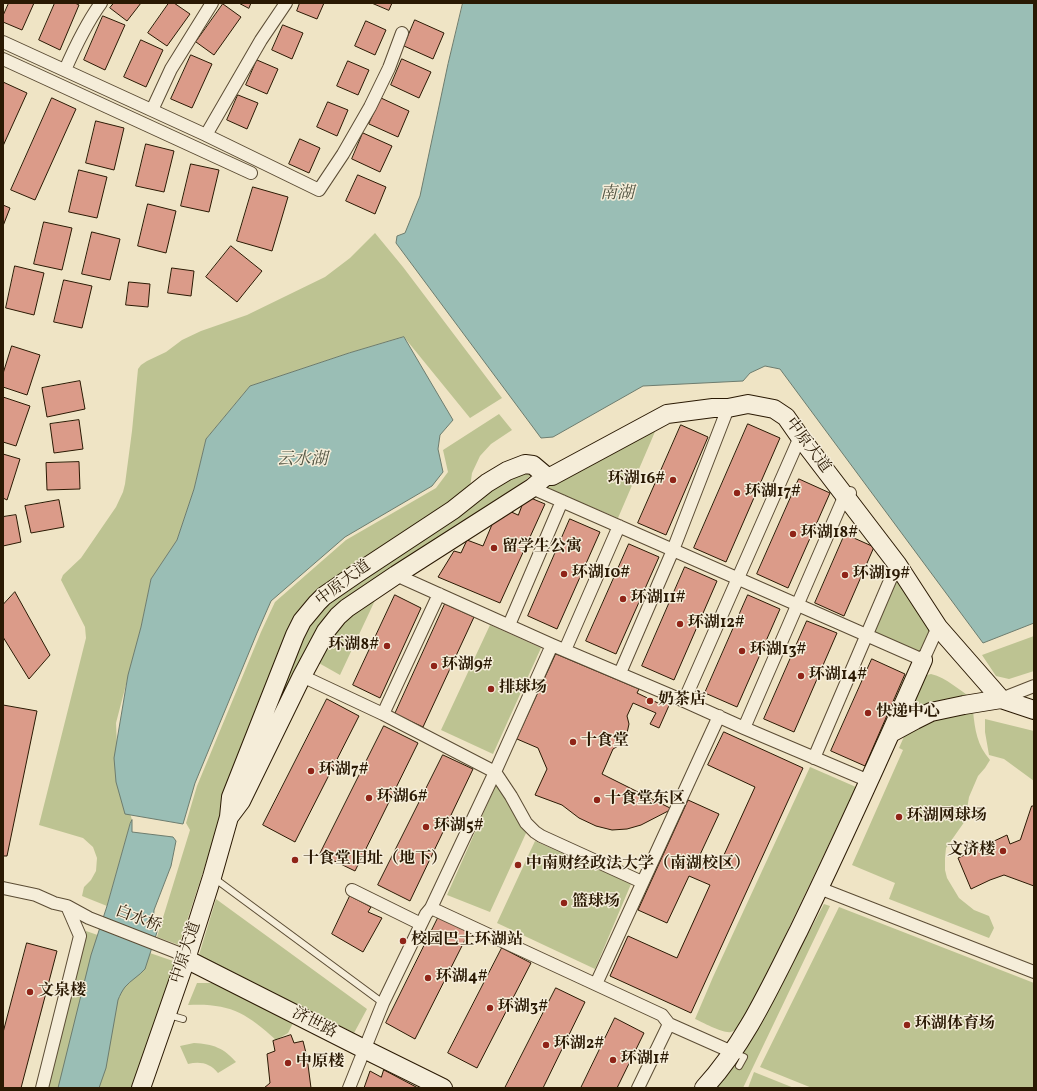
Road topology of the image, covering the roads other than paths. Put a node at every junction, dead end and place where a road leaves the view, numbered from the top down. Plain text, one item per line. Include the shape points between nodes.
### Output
1 (101, 3) edge
2 (212, 3) edge
3 (286, 3) edge
4 (402, 33) dead end
5 (3, 42) edge
6 (3, 59) edge
7 (65, 70) junction
8 (152, 110) junction
9 (206, 135) junction
10 (251, 173) dead end
11 (728, 408) junction
12 (800, 437) junction
13 (546, 476) junction
14 (532, 488) junction
15 (848, 494) junction
16 (562, 501) junction
17 (619, 526) junction
18 (673, 550) junction
19 (897, 564) junction
20 (396, 575) junction
21 (737, 578) junction
22 (439, 594) junction
23 (797, 604) junction
24 (508, 625) junction
25 (938, 627) junction
26 (867, 635) junction
27 (552, 645) junction
28 (565, 650) junction
29 (923, 660) junction
30 (620, 673) junction
31 (302, 676) junction
32 (1034, 686) edge
33 (1001, 698) junction
34 (682, 704) junction
35 (1034, 710) edge
36 (383, 714) junction
37 (719, 716) junction
38 (744, 728) junction
39 (891, 733) junction
40 (814, 758) junction
41 (495, 772) junction
42 (869, 781) junction
43 (230, 817) junction
44 (212, 877) junction
45 (642, 882) junction
46 (3, 888) edge
47 (819, 888) junction
48 (352, 890) dead end
49 (67, 906) junction
50 (432, 908) junction
51 (421, 924) junction
52 (181, 956) junction
53 (1034, 972) edge
54 (596, 984) junction
55 (383, 1003) junction
56 (669, 1024) junction
57 (364, 1049) junction
58 (736, 1059) junction
59 (42, 1088) edge
60 (141, 1088) edge
61 (349, 1088) edge
62 (443, 1088) edge
63 (638, 1088) edge
64 (704, 1088) edge

1 - 7 street via 78,41
2 - 8 street via 171,69
3 - 9 street via 261,40
4 - 9 street via 370,107 319,190
5 - 7 street
6 - 10 street
7 - 8 street
8 - 9 street
11 - 12 main road, 中原大道 via 748,404 774,409 786,417
11 - 13 main road, 中原大道 via 667,414 552,476
11 - 18 street
12 - 15 main road, 中原大道
12 - 21 street
13 - 14 main road, 中原大道
13 - 43 main road, 中原大道 via 533,465 525,464 507,471 317,603 302,621 295,635 231,797
14 - 16 street
14 - 20 main road, 中原大道
15 - 19 main road, 中原大道
15 - 23 street
16 - 17 street
16 - 24 street
17 - 18 street
17 - 28 street
18 - 21 street
18 - 30 street
19 - 25 main road, 中原大道
19 - 26 street
20 - 22 street
20 - 31 main road, 中原大道 via 361,603 347,608 332,623
21 - 23 street
21 - 34 street
22 - 24 street
22 - 36 street
23 - 26 street
23 - 38 street
24 - 27 street
25 - 29 street
25 - 33 main road, 中原大道
26 - 29 street
26 - 40 street
27 - 28 street
27 - 41 street
28 - 30 street
29 - 39 main road
30 - 34 street
31 - 36 street
31 - 43 main road, 中原大道 via 241,801
32 - 33 street
33 - 35 main road
33 - 39 main road via 931,712
34 - 37 street
36 - 41 street
37 - 38 street
37 - 45 street
38 - 40 street
39 - 42 main road
40 - 42 street
41 - 45 street via 526,823 535,832
41 - 50 street
42 - 47 main road
43 - 44 main road, 中原大道
44 - 52 main road, 中原大道
44 - 55 lane
45 - 54 street
46 - 49 street
47 - 53 street
47 - 58 main road via 750,1023
48 - 51 street
49 - 52 street, 白水桥 via 89,918
49 - 59 street via 80,936
50 - 51 street
50 - 54 street
51 - 55 street
52 - 57 main road, 济世路
52 - 60 main road, 中原大道 via 175,1017
54 - 56 street via 662,1014
55 - 57 street
56 - 58 street
56 - 63 street
57 - 61 street
57 - 62 main road, 济世路
58 - 64 main road

